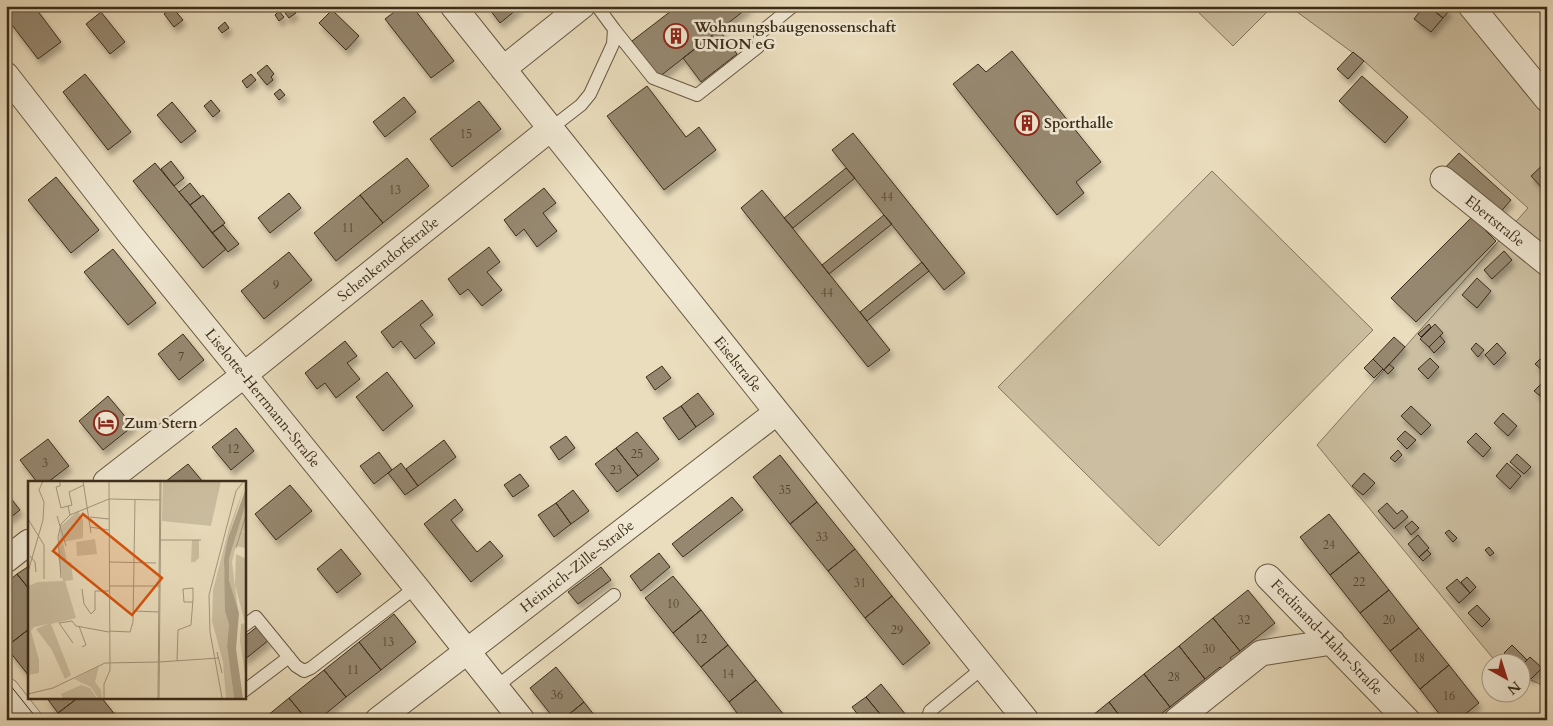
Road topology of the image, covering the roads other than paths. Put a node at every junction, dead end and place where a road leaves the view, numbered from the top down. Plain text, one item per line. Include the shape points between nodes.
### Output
1 (453, 6) edge
2 (793, 6) edge
3 (1471, 6) edge
4 (581, 8) edge
5 (614, 29) junction
6 (502, 68) junction
7 (6, 75) edge
8 (1547, 99) edge
9 (550, 129) junction
10 (1443, 179) dead end
11 (1547, 263) edge
12 (244, 374) junction
13 (777, 412) junction
14 (107, 481) edge
15 (28, 543) edge
16 (6, 560) edge
17 (1268, 576) dead end
18 (416, 587) junction
19 (614, 595) dead end
20 (245, 625) edge
21 (1332, 642) junction
22 (467, 650) junction
23 (288, 657) junction
24 (985, 670) junction
25 (496, 687) junction
26 (245, 690) edge
27 (6, 692) edge
28 (28, 720) edge
29 (378, 720) edge
30 (522, 720) edge
31 (928, 720) edge
32 (1026, 720) edge
33 (1177, 720) edge
34 (1408, 720) edge

1 - 6 street, Eiselstraße
2 - 5 lane via 761,32 758,47 698,95 653,78
3 - 8 street
4 - 5 lane
4 - 6 street
5 - 9 lane, Schenkendorfstraße via 613,44 590,94
6 - 9 street, Eiselstraße
7 - 12 street, Liselotte-Herrmann-Straße
9 - 12 street, Schenkendorfstraße
9 - 13 street, Eiselstraße
10 - 11 street, Ebertstraße
12 - 14 street, Schenkendorfstraße
12 - 18 street, Liselotte-Herrmann-Straße
13 - 22 street, Heinrich-Zille-Straße
13 - 24 street, Eiselstraße
15 - 16 street
17 - 21 street, Ferdinand-Hahn-Straße
18 - 22 street, Liselotte-Herrmann-Straße
18 - 23 lane via 311,668 300,670
19 - 25 lane
20 - 23 lane via 256,617
21 - 33 street via 1261,653
21 - 34 street, Ferdinand-Hahn-Straße
22 - 25 street, Liselotte-Herrmann-Straße
22 - 29 street, Heinrich-Zille-Straße
23 - 26 lane
24 - 31 lane via 930,710
24 - 32 street, Eiselstraße
25 - 30 street, Liselotte-Herrmann-Straße
27 - 28 street

